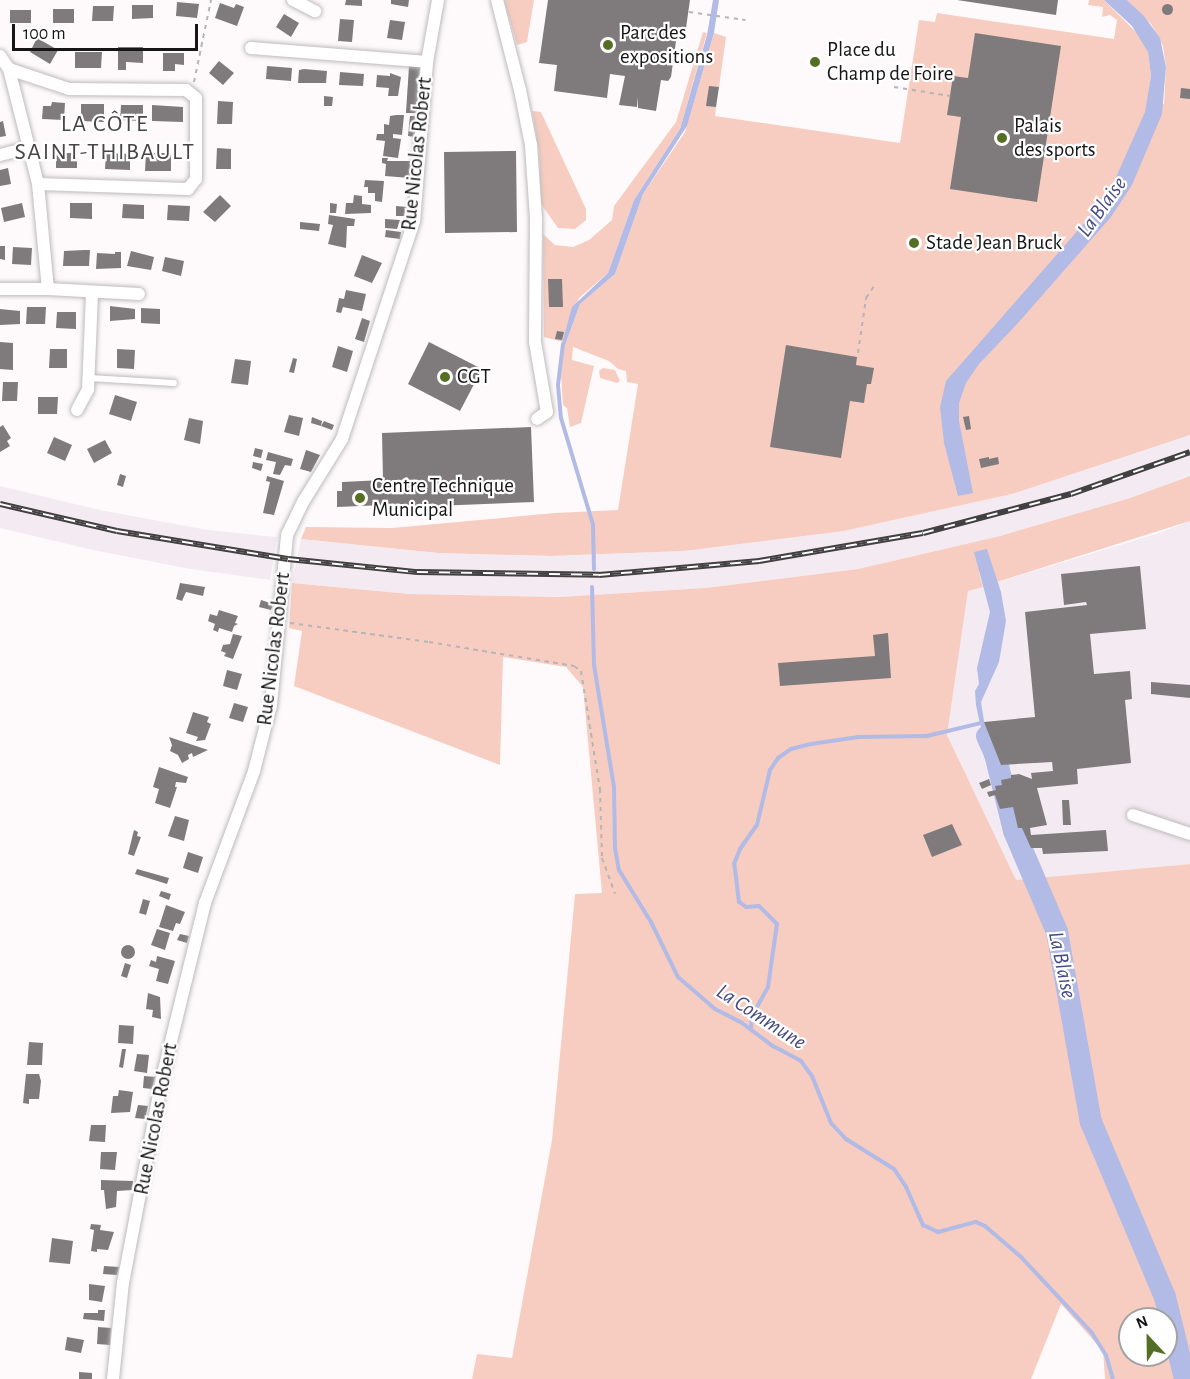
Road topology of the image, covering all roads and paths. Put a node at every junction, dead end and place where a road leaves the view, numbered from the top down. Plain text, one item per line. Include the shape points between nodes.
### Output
1 (211, 0) edge
2 (293, 0) edge
3 (438, 0) edge
4 (497, 0) edge
5 (315, 11) dead end
6 (688, 12) dead end
7 (745, 20) dead end
8 (251, 48) dead end
9 (0, 56) edge
10 (427, 62) junction
11 (9, 69) junction
12 (894, 87) dead end
13 (186, 90) junction
14 (950, 96) dead end
15 (29, 148) junction
16 (0, 155) edge
17 (38, 183) junction
18 (874, 286) dead end
19 (48, 289) junction
20 (0, 290) edge
21 (92, 292) junction
22 (140, 294) dead end
23 (858, 353) dead end
24 (88, 378) junction
25 (174, 382) dead end
26 (77, 410) dead end
27 (537, 419) dead end
28 (279, 621) junction
29 (1133, 815) dead end
30 (1190, 834) edge
31 (615, 894) dead end
32 (113, 1379) edge

1 - 13 path via 194,83
2 - 5 street
3 - 10 street, Rue Nicolas Robert
4 - 27 street via 531,145 536,219 536,342 548,412
6 - 7 path
8 - 10 street
9 - 11 street
10 - 28 street, Rue Nicolas Robert via 414,221 342,439 290,528
11 - 13 street via 69,89
11 - 15 street
12 - 14 path
13 - 17 street via 196,98 196,179 188,189
15 - 16 street
15 - 17 street
17 - 19 street
18 - 23 path via 866,297
19 - 20 street
19 - 21 street
21 - 22 street
21 - 24 street
24 - 25 lane
24 - 26 street via 88,389
28 - 31 path via 574,666 581,671 600,789 602,858
28 - 32 street, Rue Nicolas Robert via 271,705 254,771 205,903 162,1078 123,1284
29 - 30 street

